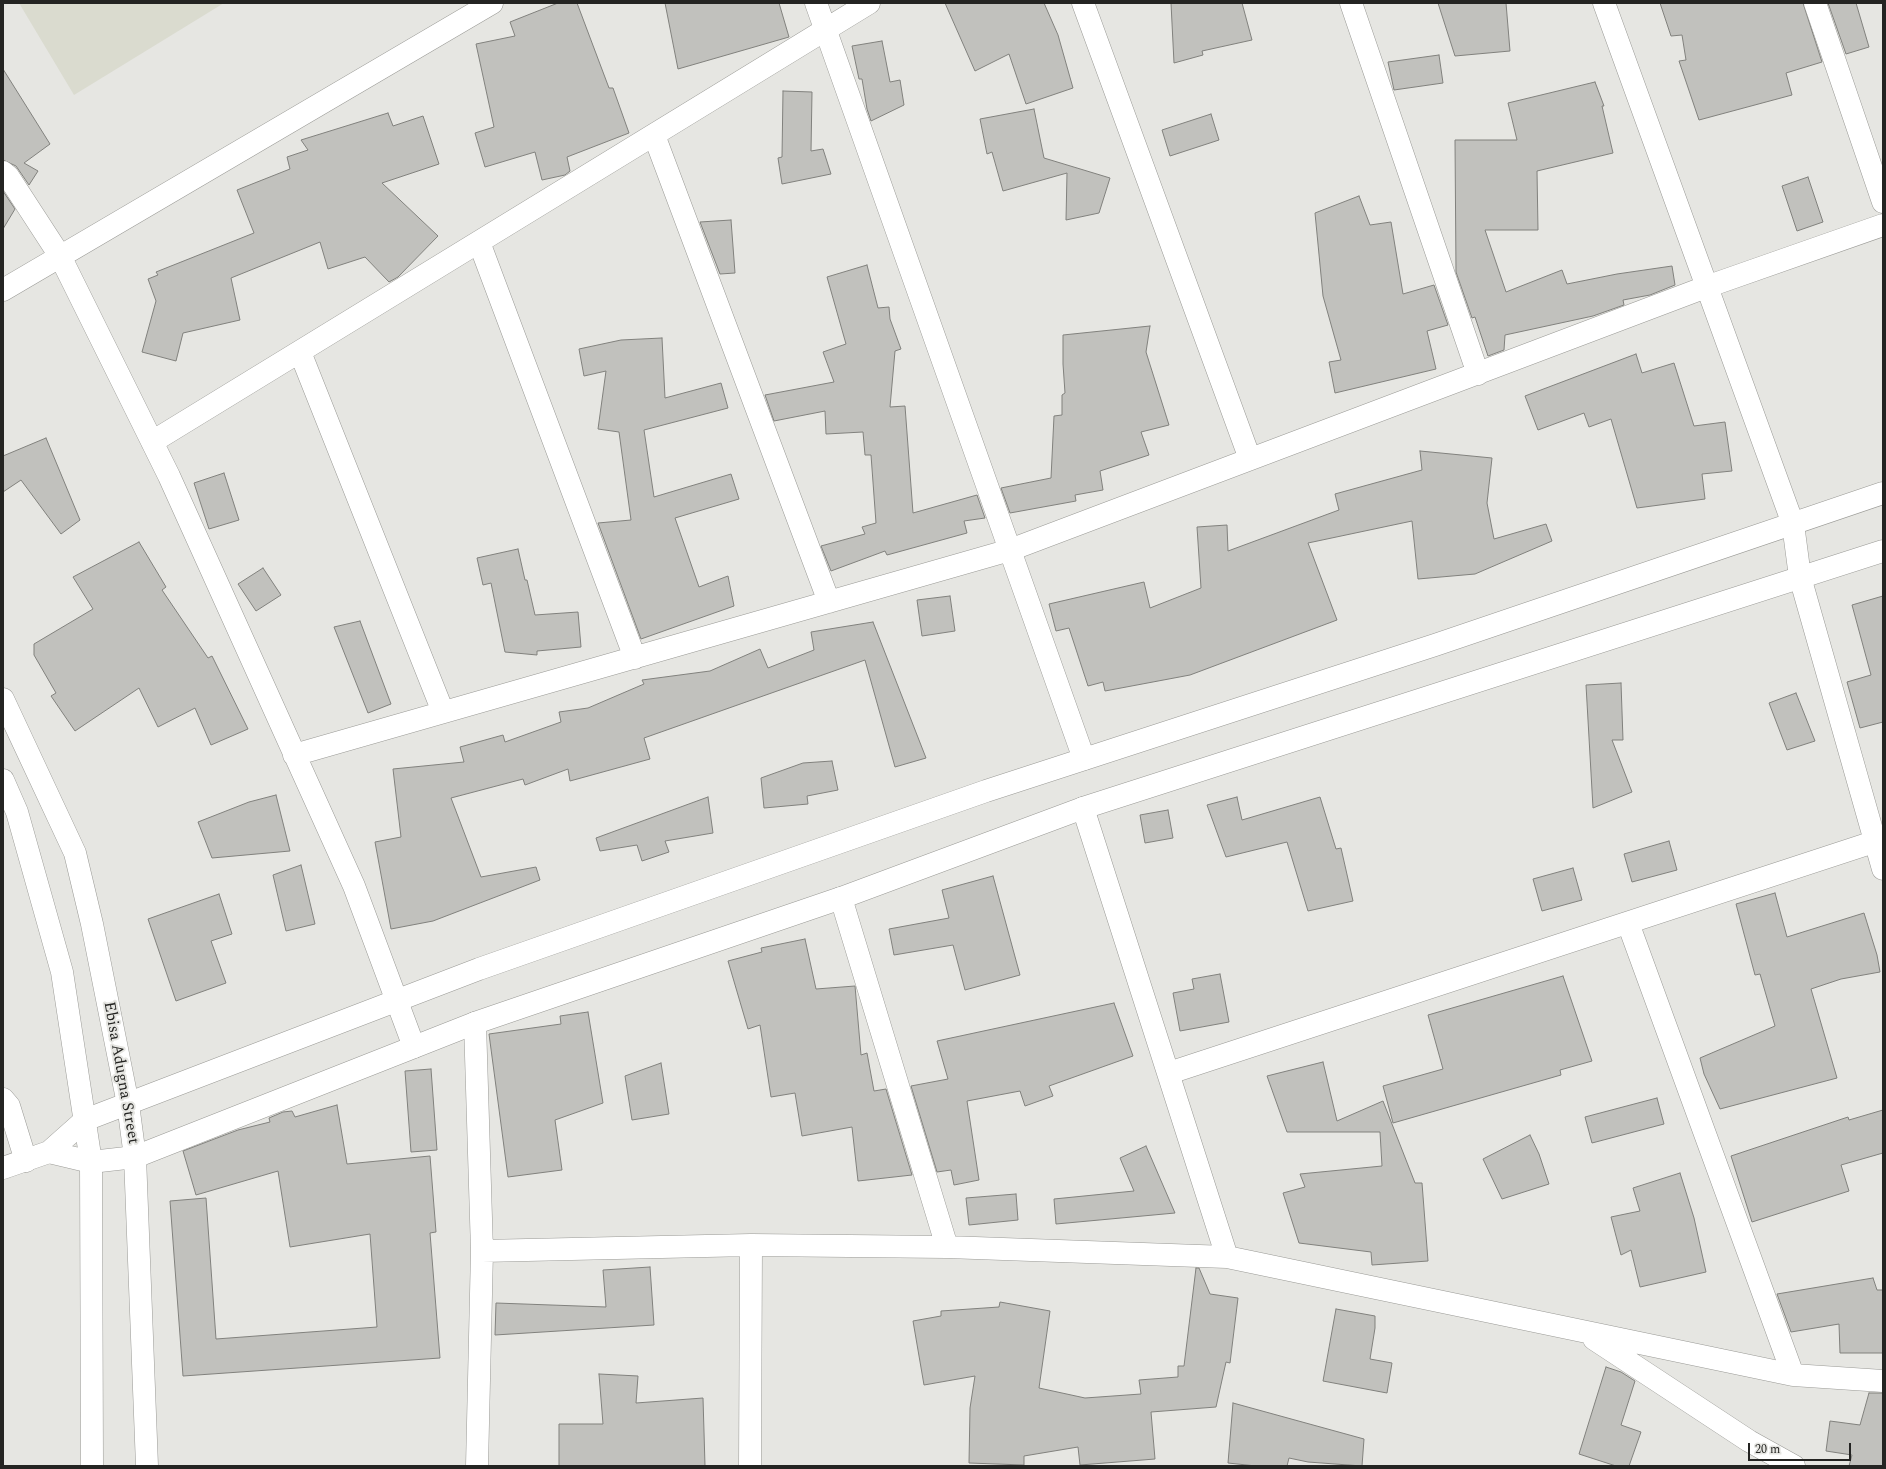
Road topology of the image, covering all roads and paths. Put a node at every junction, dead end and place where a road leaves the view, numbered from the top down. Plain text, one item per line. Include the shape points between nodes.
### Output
1 (492, 3) edge
2 (816, 3) edge
3 (869, 3) edge
4 (1083, 3) edge
5 (1351, 3) edge
6 (1604, 3) edge
7 (1815, 3) edge
8 (826, 30) junction
9 (654, 135) junction
10 (3, 172) edge
11 (1883, 202) edge
12 (1883, 225) edge
13 (479, 242) junction
14 (60, 256) junction
15 (1706, 288) junction
16 (3, 290) edge
17 (300, 352) junction
18 (1478, 374) junction
19 (152, 442) junction
20 (1250, 459) junction
21 (1883, 493) edge
22 (1793, 524) junction
23 (1010, 550) junction
24 (1883, 551) edge
25 (1800, 577) junction
26 (829, 602) junction
27 (634, 658) junction
28 (3, 699) edge
29 (443, 712) junction
30 (294, 755) junction
31 (1084, 759) junction
32 (3, 780) edge
33 (1083, 808) junction
34 (1879, 841) edge
35 (1883, 869) edge
36 (842, 898) junction
37 (1628, 923) junction
38 (396, 1001) junction
39 (475, 1023) junction
40 (414, 1047) junction
41 (1169, 1073) junction
42 (3, 1099) edge
43 (128, 1104) junction
44 (85, 1120) junction
45 (49, 1152) junction
46 (135, 1156) junction
47 (26, 1161) junction
48 (91, 1162) junction
49 (3, 1168) edge
50 (752, 1246) junction
51 (947, 1247) junction
52 (482, 1250) junction
53 (1227, 1257) junction
54 (1585, 1333) junction
55 (1793, 1375) junction
56 (1883, 1381) edge
57 (92, 1466) edge
58 (147, 1466) edge
59 (477, 1466) edge
60 (750, 1466) edge
61 (1794, 1466) edge

1 - 14 street
2 - 8 street
3 - 8 street
4 - 20 street
5 - 18 street
6 - 15 street
7 - 11 street
8 - 9 street
8 - 23 street
9 - 13 street
9 - 26 street
10 - 14 street
12 - 15 street
13 - 17 street
13 - 27 street
14 - 16 street
14 - 19 street
15 - 18 street
15 - 22 street
17 - 19 street
17 - 29 street
18 - 20 street
19 - 30 street
20 - 23 street
21 - 22 street
22 - 25 street
22 - 31 street via 1435,645
23 - 26 street
23 - 31 street
24 - 25 street
25 - 33 street
25 - 34 street
26 - 27 street
27 - 29 street
28 - 43 street, Ebisa Adugna Street via 75,853
29 - 30 street
30 - 38 street via 354,886
31 - 38 street via 501,961
32 - 44 street via 17,812 62,972
33 - 36 street
33 - 41 street
34 - 35 street
34 - 37 street
36 - 39 street
36 - 51 street
37 - 41 street
37 - 55 street
38 - 40 street
38 - 43 street
39 - 40 street
39 - 52 street
40 - 46 street
41 - 53 street
42 - 47 street via 9,1106
43 - 44 street
43 - 46 street, Ebisa Adugna Street
44 - 45 street
44 - 48 street
45 - 47 street
45 - 48 street
46 - 48 street
46 - 58 street, Ebisa Adugna Street
47 - 49 street
48 - 57 street
50 - 51 street
50 - 52 street
50 - 60 street
51 - 53 street
52 - 59 street
53 - 54 street
54 - 55 street
54 - 61 street via 1749,1441
55 - 56 street

